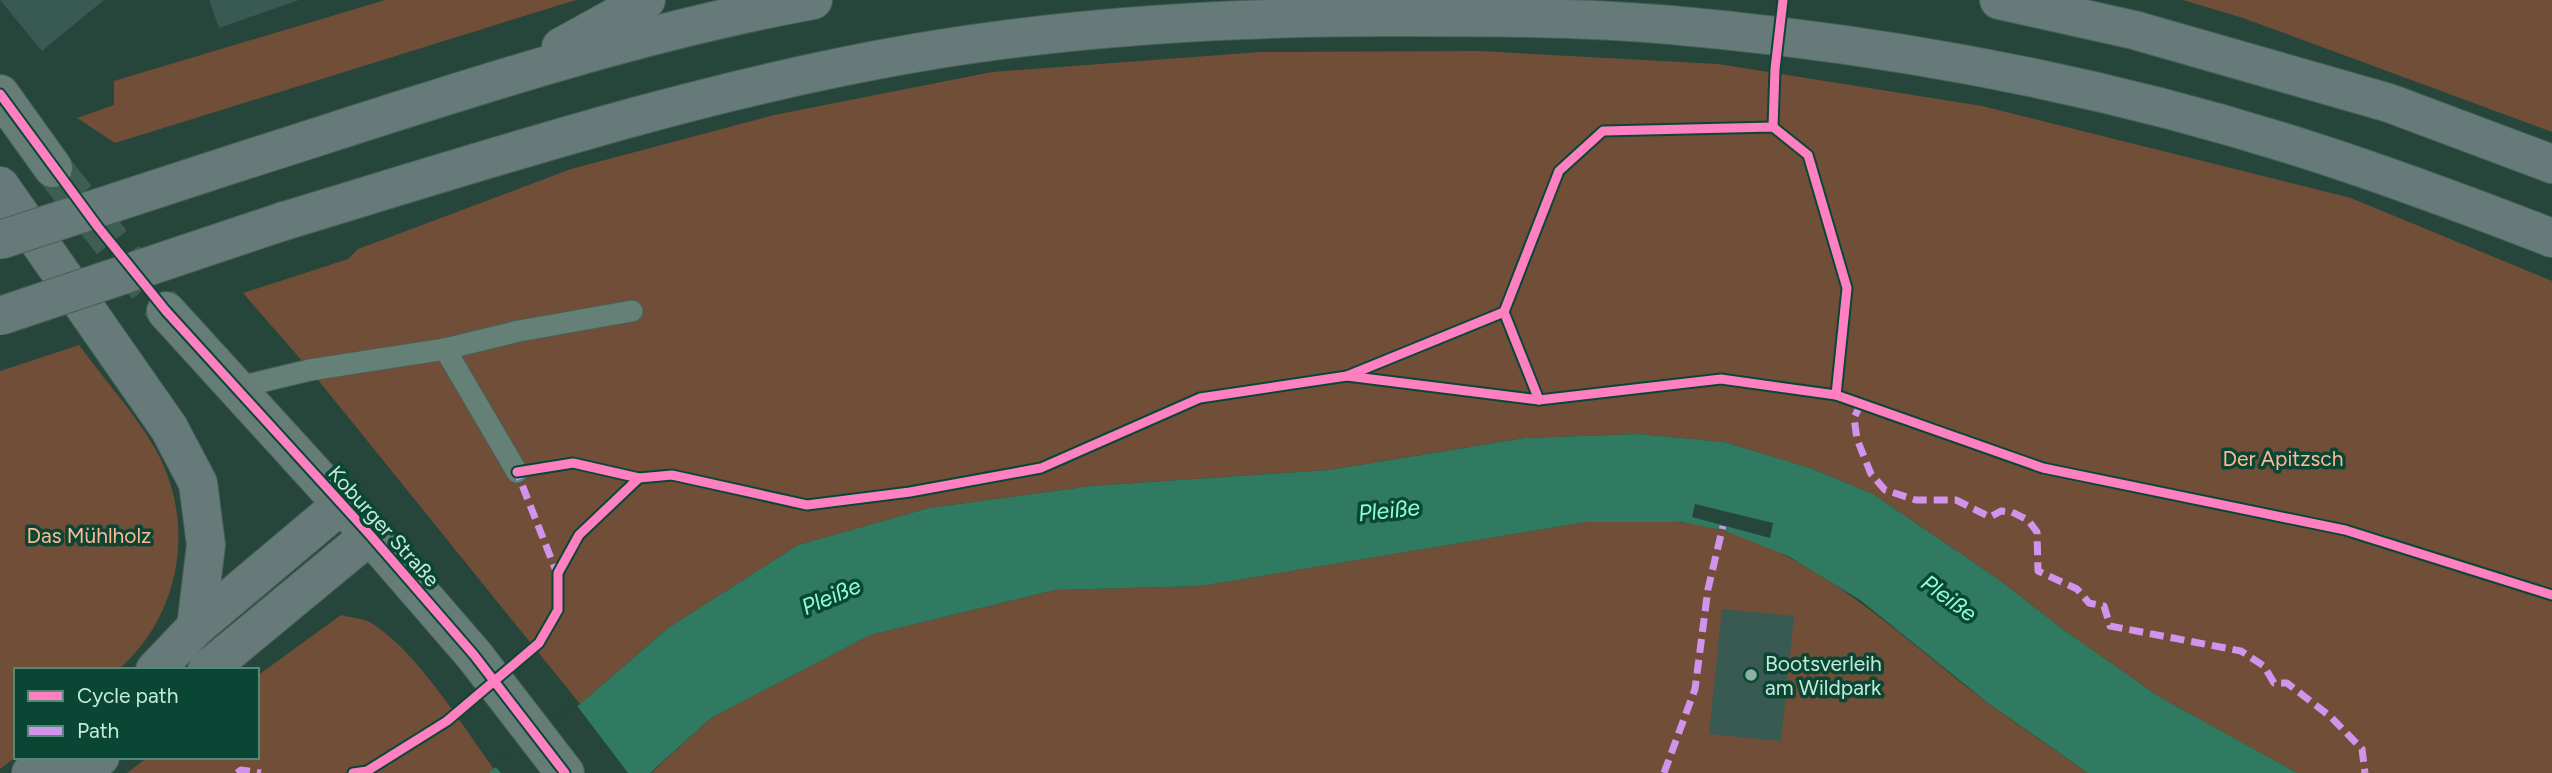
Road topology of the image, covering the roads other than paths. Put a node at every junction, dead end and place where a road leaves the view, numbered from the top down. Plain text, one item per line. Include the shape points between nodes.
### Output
1 (646, 0) edge
2 (813, 0) edge
3 (1999, 0) edge
4 (504, 79) junction
5 (0, 94) edge
6 (2552, 164) edge
7 (53, 168) tunnel mouth
8 (0, 186) edge
9 (2552, 238) edge
10 (0, 240) edge
11 (166, 311) tunnel mouth
12 (632, 311) dead end
13 (0, 316) edge
14 (445, 349) junction
15 (235, 388) junction
16 (517, 472) dead end
17 (342, 505) junction
18 (370, 535) junction
19 (196, 627) junction
20 (157, 668) edge
21 (209, 668) edge
22 (48, 759) edge
23 (98, 759) edge
24 (31, 773) edge
25 (81, 773) edge
26 (565, 773) edge

1 - 4 highway
2 - 4 highway via 676,31
3 - 6 highway via 2134,30 2389,103
4 - 10 highway, bridge
5 - 7 main road
8 - 19 highway via 169,428 198,483 206,545
9 - 13 highway, bridge via 2307,149 2088,90 1953,63 1817,41 1668,25 1521,17 1290,18 1021,38 918,52 749,88 284,221
11 - 15 main road, Koburger Straße
12 - 14 lane
14 - 15 lane via 310,370
14 - 16 lane
15 - 17 main road, Koburger Straße
17 - 18 main road, Koburger Straße
17 - 19 highway
18 - 21 highway
18 - 26 main road, Koburger Straße via 474,655
19 - 20 highway
22 - 24 highway
23 - 25 highway

